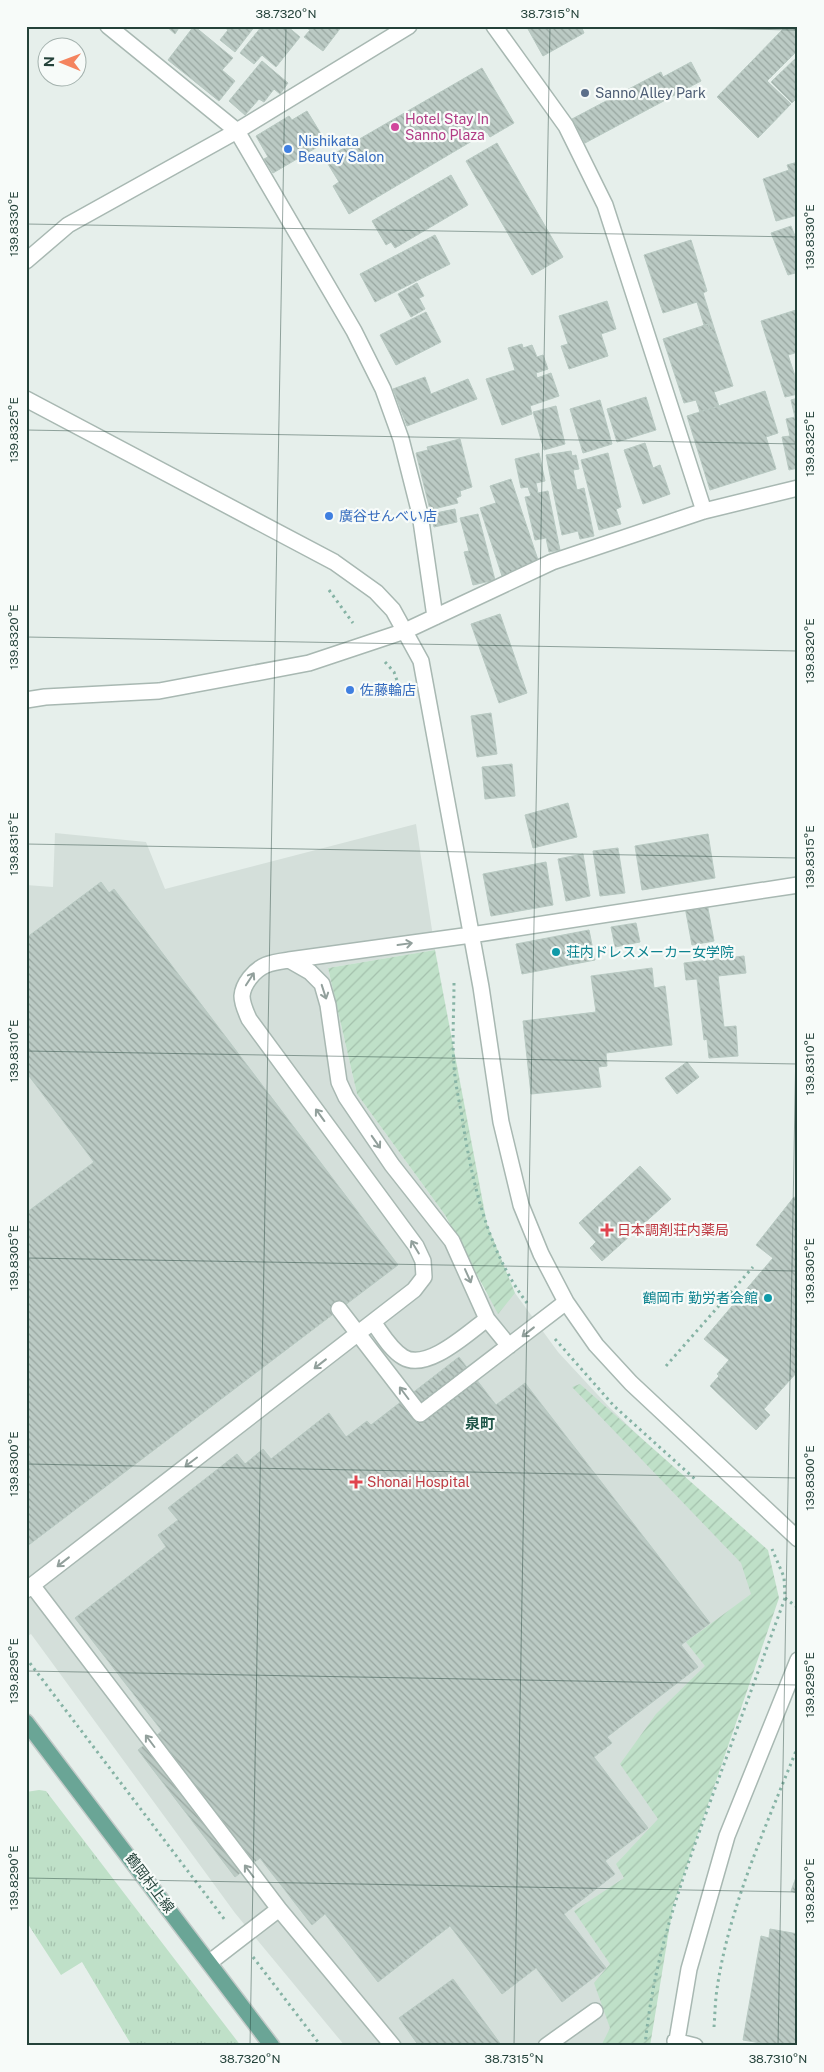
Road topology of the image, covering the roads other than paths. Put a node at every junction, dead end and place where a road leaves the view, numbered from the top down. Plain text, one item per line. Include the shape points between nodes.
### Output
1 (108, 26) edge
2 (409, 26) edge
3 (494, 26) edge
4 (237, 130) junction
5 (26, 261) edge
6 (26, 399) edge
7 (798, 488) edge
8 (704, 510) junction
9 (435, 617) junction
10 (405, 632) junction
11 (26, 700) edge
12 (798, 884) edge
13 (471, 935) junction
14 (289, 960) junction
15 (566, 1302) junction
16 (339, 1309) dead end
17 (487, 1319) junction
18 (373, 1322) junction
19 (359, 1334) junction
20 (508, 1346) junction
21 (798, 1539) edge
22 (29, 1587) edge
23 (798, 1660) edge
24 (26, 1722) edge
25 (278, 1909) junction
26 (210, 1962) junction
27 (595, 2011) dead end
28 (676, 2043) edge
29 (272, 2046) edge
30 (393, 2046) edge
31 (546, 2046) edge
32 (695, 2046) edge

1 - 4 street
2 - 4 street
3 - 8 street via 566,126 604,205
4 - 5 street via 68,225
4 - 9 street via 354,331 383,389 401,439 420,514
6 - 10 street via 334,562 376,592 393,610
7 - 8 street
8 - 9 street via 552,562
9 - 10 street
10 - 11 street via 309,663 159,691
10 - 13 street via 421,661
12 - 13 street
14 -> 13 street
13 - 15 street via 501,1122 521,1205
14 -> 17 street via 310,972 322,984 340,1082 346,1097 392,1165 452,1241
18 -> 14 street via 414,1290 424,1277 423,1261 416,1246 249,1019 242,995 249,979 266,964
15 -> 20 street
15 - 21 street via 596,1344 632,1383
16 - 19 street
17 - 18 street via 433,1357 405,1359
17 - 20 street
18 - 19 street
20 -> 19 street via 420,1414
19 -> 22 street
25 -> 22 street
23 - 28 street via 727,1836 689,1969
24 - 26 main road, 鶴岡村上線
25 - 26 street
25 - 30 street
26 - 29 main road, 鶴岡村上線
27 - 31 street
28 - 32 street

